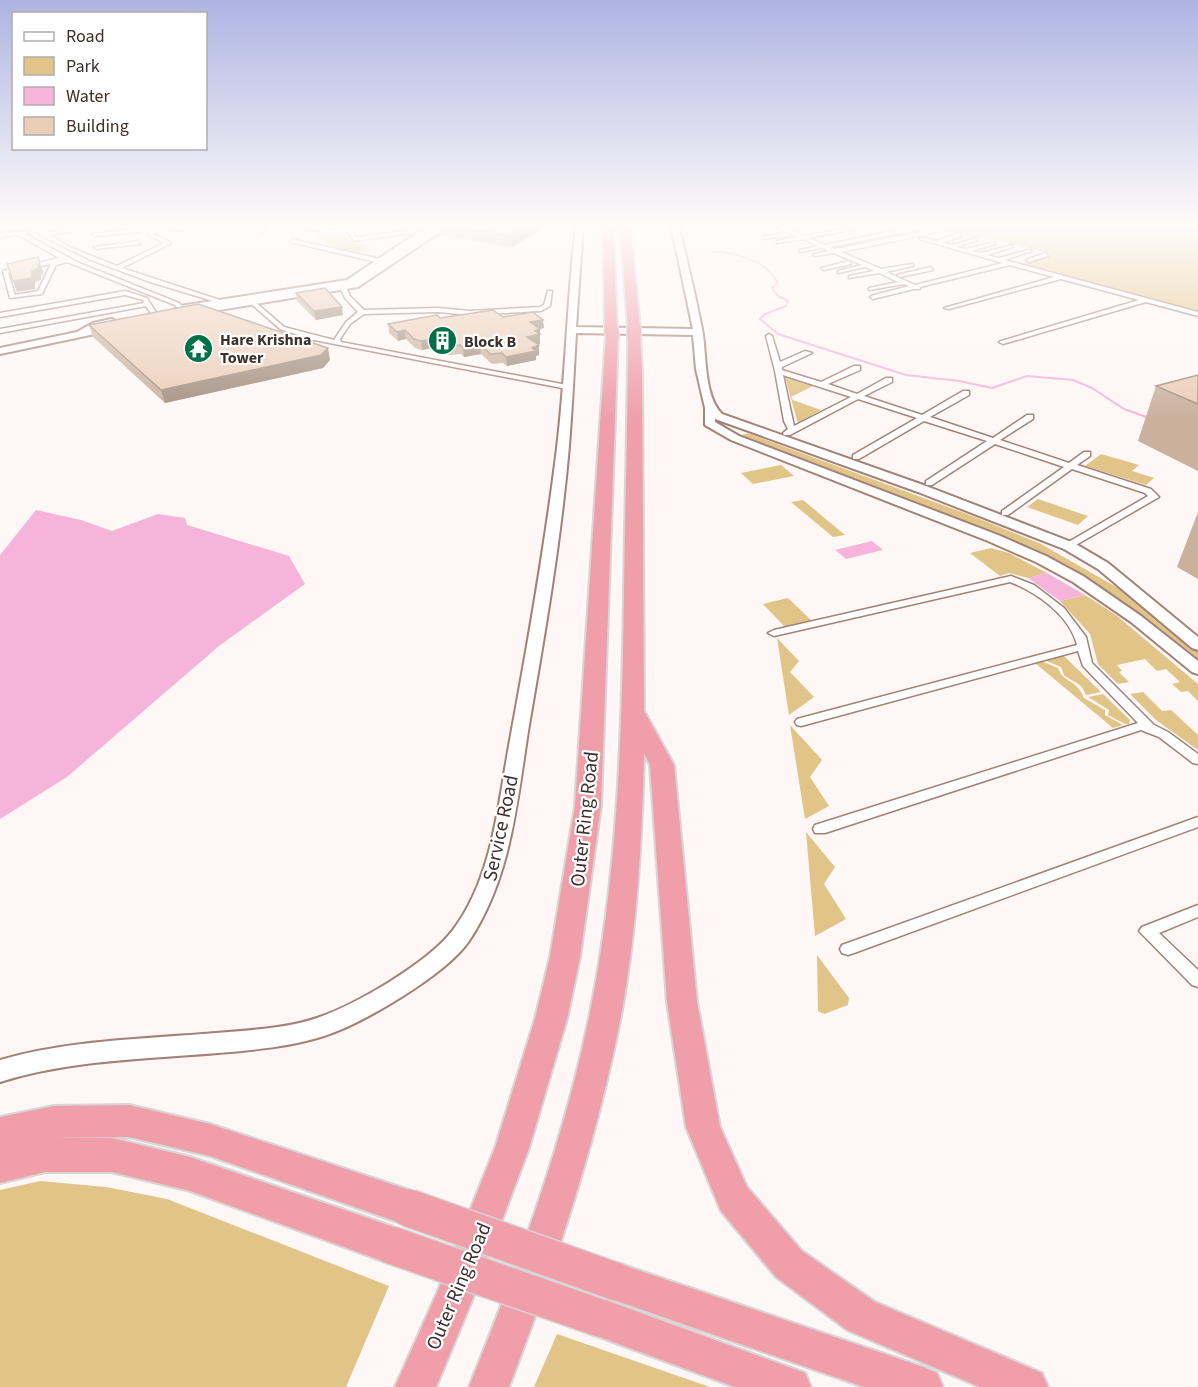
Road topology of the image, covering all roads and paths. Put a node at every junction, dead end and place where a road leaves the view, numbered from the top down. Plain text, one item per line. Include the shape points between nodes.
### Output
1 (10, 290) edge
2 (41, 290) edge
3 (141, 290) edge
4 (185, 290) edge
5 (300, 290) edge
6 (331, 290) edge
7 (343, 290) edge
8 (575, 290) edge
9 (610, 290) edge
10 (630, 290) edge
11 (689, 290) edge
12 (909, 290) edge
13 (1014, 290) edge
14 (1109, 290) edge
15 (550, 292) dead end
16 (130, 293) junction
17 (873, 297) dead end
18 (81, 298) dead end
19 (1147, 300) junction
20 (223, 302) junction
21 (252, 302) junction
22 (147, 304) junction
23 (947, 308) dead end
24 (184, 311) junction
25 (362, 312) junction
26 (1198, 314) edge
27 (0, 315) edge
28 (170, 316) edge
29 (152, 317) joint
30 (50, 322) junction
31 (121, 323) edge
32 (573, 330) junction
33 (0, 331) edge
34 (698, 332) junction
35 (769, 336) dead end
36 (1, 338) edge
37 (1003, 342) dead end
38 (32, 343) junction
39 (338, 343) junction
40 (0, 346) edge
41 (0, 351) edge
42 (808, 352) dead end
43 (779, 368) junction
44 (857, 368) dead end
45 (889, 380) dead end
46 (824, 384) junction
47 (966, 393) dead end
48 (567, 395) junction
49 (860, 396) junction
50 (710, 408) junction
51 (924, 417) junction
52 (1030, 417) dead end
53 (750, 428) junction
54 (735, 438) junction
55 (996, 441) junction
56 (1087, 454) dead end
57 (856, 458) dead end
58 (1072, 465) junction
59 (929, 483) dead end
60 (1005, 513) dead end
61 (1069, 546) junction
62 (774, 633) dead end
63 (1198, 645) edge
64 (1081, 647) junction
65 (1198, 669) edge
66 (633, 711) junction
67 (801, 722) dead end
68 (1149, 727) junction
69 (1198, 760) edge
70 (1198, 822) edge
71 (820, 829) dead end
72 (1198, 911) edge
73 (848, 949) dead end
74 (1198, 980) edge
75 (0, 1071) edge
76 (0, 1134) edge
77 (0, 1166) edge
78 (415, 1387) edge
79 (489, 1387) edge
80 (791, 1387) edge
81 (922, 1387) edge
82 (1028, 1387) edge

1 - 2 street via 12,297
3 - 24 street via 177,304
4 - 20 street
5 - 20 main road
6 - 21 main road
7 - 25 street
8 - 32 main road, Service Road
9 - 78 highway, Outer Ring Road via 610,404 588,806 565,957 546,1039 513,1148
10 - 66 highway via 635,409
11 - 34 main road
12 - 17 street
13 - 23 street
14 - 19 street
15 - 25 street via 547,306 541,309
16 - 18 street via 120,291
16 - 22 street via 145,298
16 - 27 street
19 - 26 street
19 - 37 street
20 - 24 main road
21 - 24 main road
21 - 39 street via 282,328
22 - 29 street
22 - 30 street via 134,310
24 - 28 main road
24 - 29 main road
25 - 39 street via 348,323
30 - 33 street
30 - 36 street via 39,330
31 - 38 main road
32 - 34 main road
32 - 48 main road, Service Road
34 - 50 main road
35 - 43 street
38 - 40 main road
38 - 41 main road
39 - 48 street
42 - 43 street
43 - 46 street
43 - 49 street via 790,432
44 - 46 street
45 - 49 street
46 - 49 street
47 - 51 street
48 - 75 main road, Service Road via 535,645 499,850 487,890 460,937 424,970 375,1001 321,1027 264,1039 26,1063
49 - 51 street
50 - 53 main road via 718,416
50 - 54 main road via 709,423
51 - 55 street
51 - 57 street
52 - 55 street
53 - 54 main road
53 - 61 main road
54 - 65 main road via 1041,559 1136,619
55 - 58 street
55 - 59 street
56 - 58 street
58 - 60 street
58 - 61 street via 1148,491 1154,497
61 - 63 main road via 1102,566
62 - 64 street via 1011,579 1036,591 1060,612 1081,638
64 - 67 street
64 - 68 street via 1087,664
66 - 79 highway via 628,854 603,1026 551,1217
66 - 82 highway via 662,765 682,1002 703,1127 734,1199 789,1264 861,1316
68 - 69 street
68 - 71 street via 1131,728
70 - 73 street
72 - 74 street via 1148,931
76 - 81 highway, bridge via 54,1122 129,1121 210,1140
77 - 80 highway, bridge via 45,1155 112,1155 190,1174

